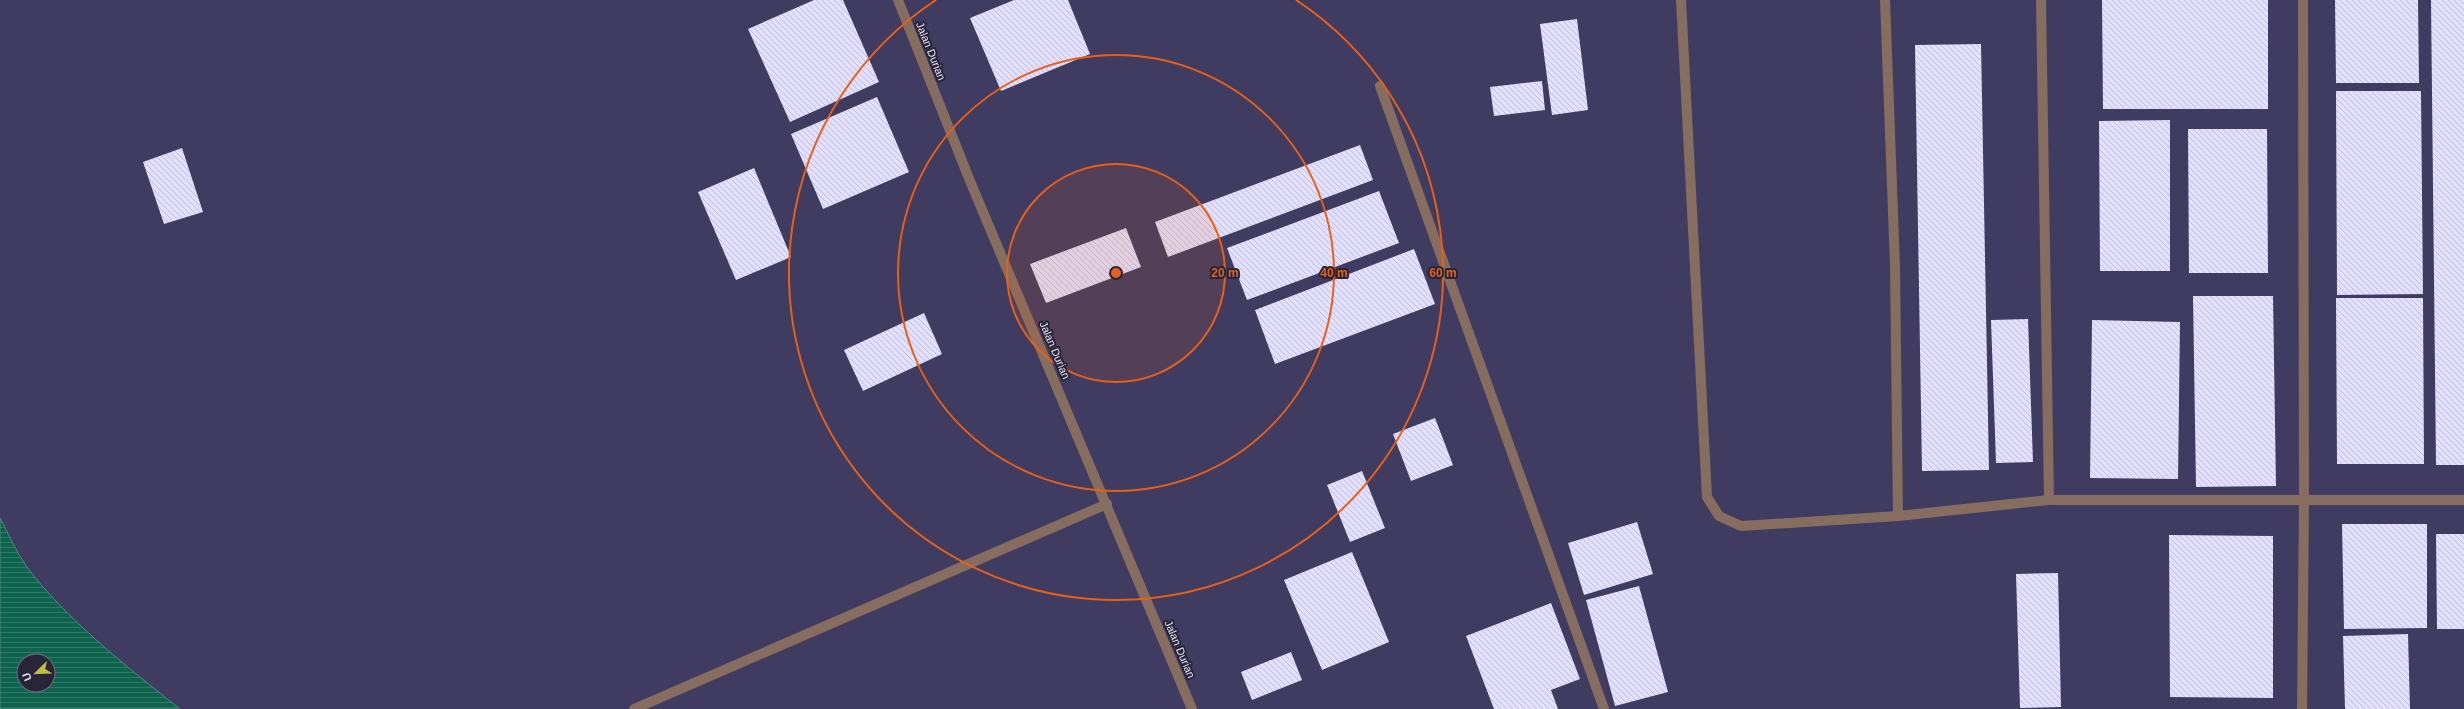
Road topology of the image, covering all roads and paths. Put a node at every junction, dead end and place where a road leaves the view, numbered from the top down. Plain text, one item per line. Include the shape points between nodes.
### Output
1 (898, 0) edge
2 (1681, 0) edge
3 (1885, 0) edge
4 (2041, 0) edge
5 (2303, 0) edge
6 (1380, 86) dead end
7 (2049, 500) junction
8 (2304, 500) junction
9 (2464, 500) edge
10 (1107, 504) junction
11 (1898, 516) junction
12 (634, 709) edge
13 (1192, 709) edge
14 (1604, 709) edge
15 (2302, 709) edge

1 - 10 street, Jalan Durian via 970,182
2 - 11 street via 1707,497 1719,516 1741,526
3 - 11 street via 1895,266
4 - 7 street
5 - 8 street
6 - 14 street
7 - 8 street
7 - 11 street
8 - 9 street
8 - 15 street
10 - 12 street
10 - 13 street, Jalan Durian

